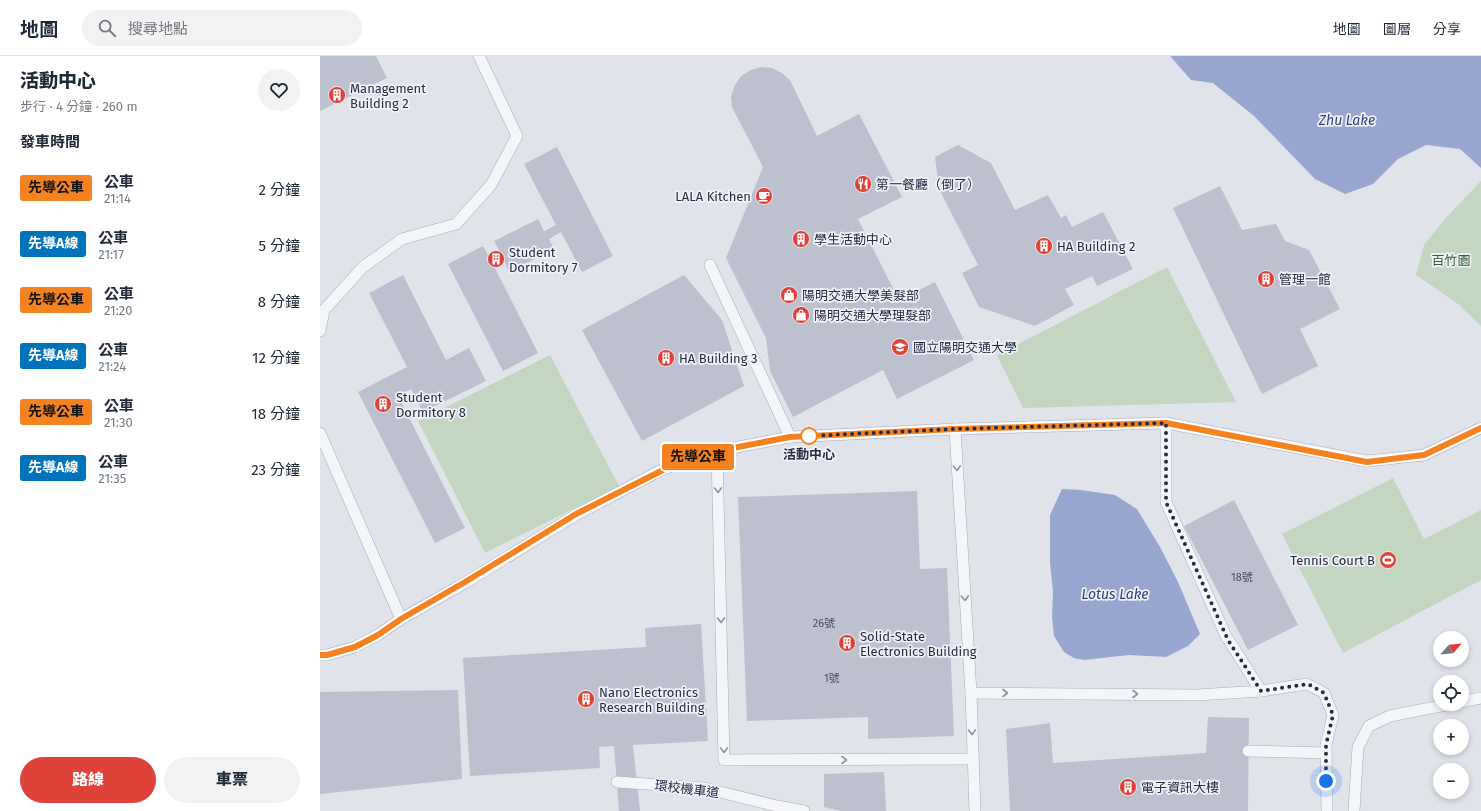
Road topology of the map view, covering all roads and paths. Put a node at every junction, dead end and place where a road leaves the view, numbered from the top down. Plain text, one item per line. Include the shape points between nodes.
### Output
1 (479, 56) edge
2 (710, 265) dead end
3 (320, 331) edge
4 (1166, 423) junction
5 (1481, 428) edge
6 (955, 429) junction
7 (320, 433) edge
8 (790, 437) junction
9 (717, 451) junction
10 (401, 619) junction
11 (320, 655) edge
12 (1261, 691) junction
13 (971, 693) junction
14 (1481, 698) edge
15 (1469, 701) edge
16 (1433, 708) edge
17 (1248, 751) dead end
18 (1326, 753) junction
19 (973, 759) junction
20 (617, 782) dead end
21 (804, 811) edge
22 (975, 811) edge
23 (1326, 811) edge
24 (1354, 811) edge

1 - 3 lane via 517,136 491,185 456,224 402,239 363,267 324,310
2 - 8 lane
4 - 5 lane via 1367,462 1424,455
4 - 6 lane
4 - 12 lane via 1166,502 1228,640
6 - 8 lane
6 -> 13 lane
7 - 10 lane
8 - 9 lane
9 - 10 lane via 663,470 607,498
9 -> 19 lane via 724,760
10 - 11 lane via 355,647
13 -> 12 lane via 1197,694
12 - 18 lane via 1308,684 1324,693 1333,715
13 -> 19 lane
14 - 15 lane
16 - 24 lane via 1390,716 1369,726 1358,747
17 - 18 lane
18 - 23 lane
19 - 22 lane
20 - 21 lane, 環校機車道 via 704,788

